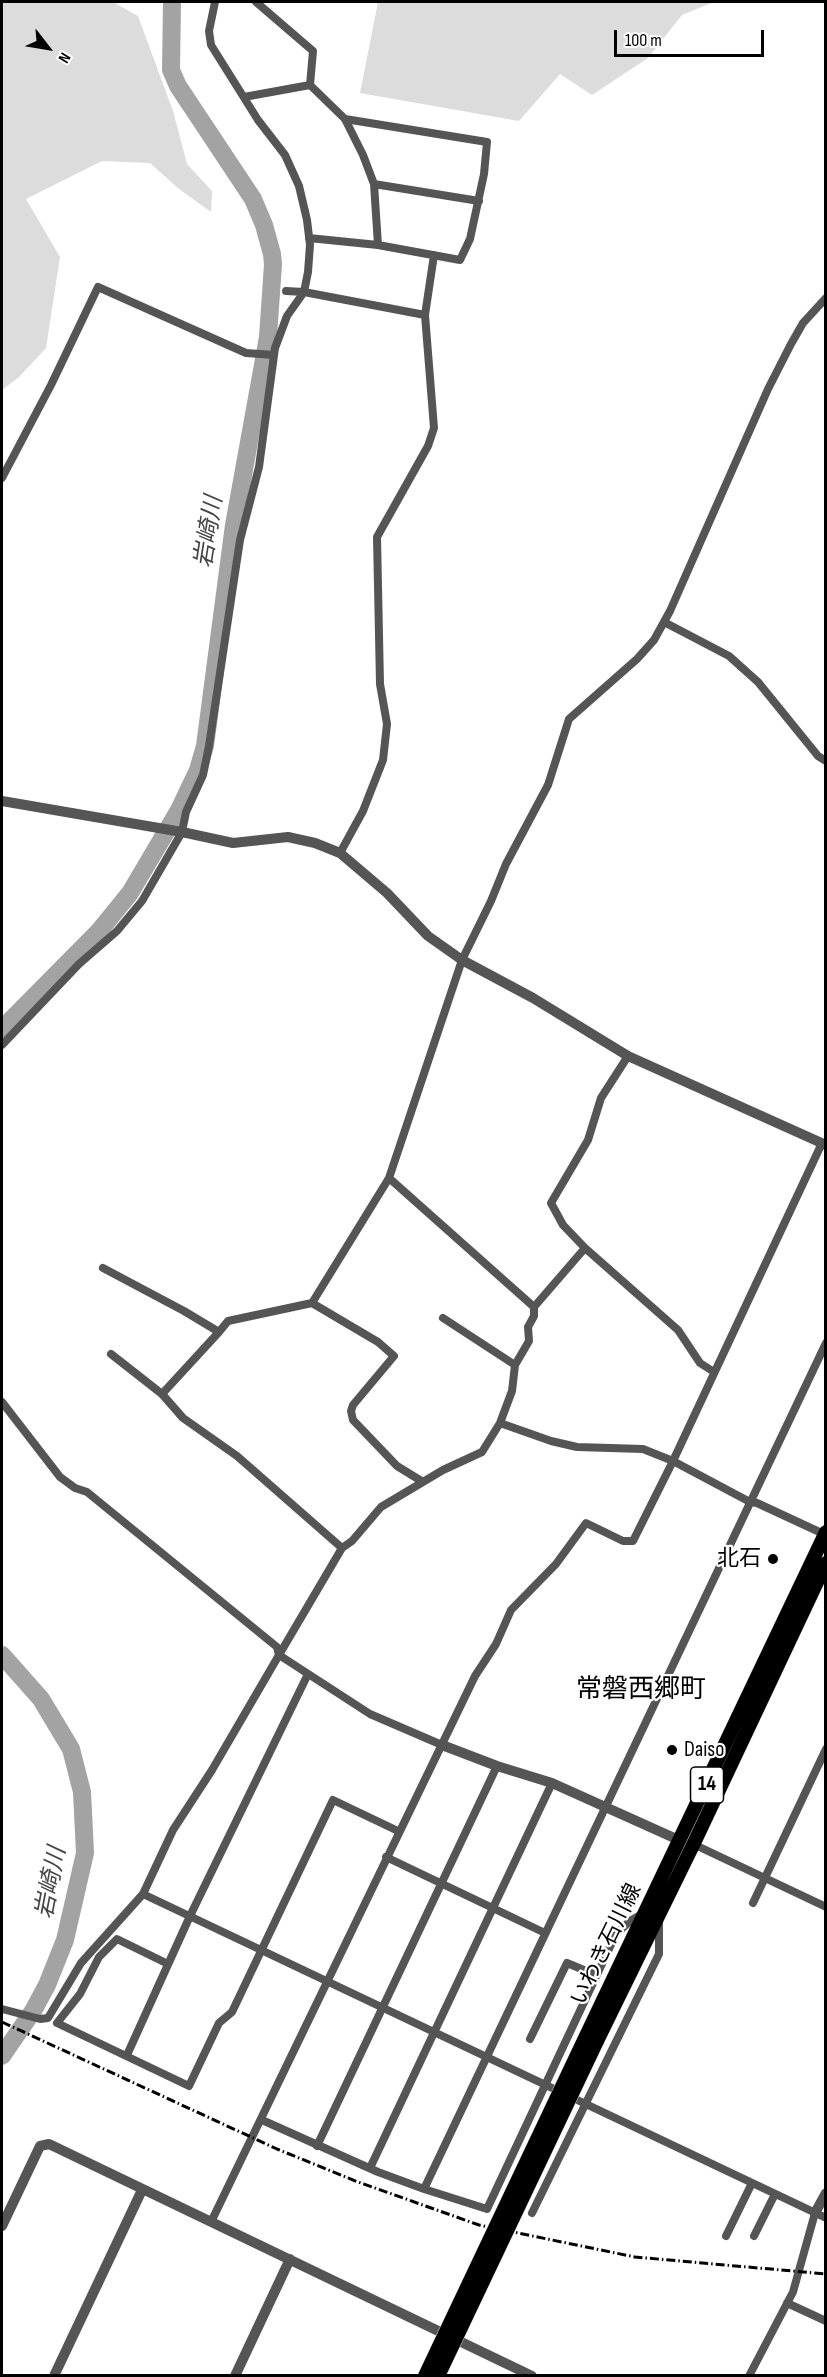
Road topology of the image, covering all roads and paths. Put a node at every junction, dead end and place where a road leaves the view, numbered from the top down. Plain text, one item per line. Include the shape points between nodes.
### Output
1 (215, 2) edge
2 (256, 2) edge
3 (310, 85) junction
4 (244, 97) junction
5 (345, 119) junction
6 (374, 184) junction
7 (479, 201) junction
8 (309, 238) junction
9 (378, 245) junction
10 (434, 255) junction
11 (286, 291) dead end
12 (304, 292) junction
13 (825, 298) edge
14 (425, 315) junction
15 (274, 355) junction
16 (2, 478) edge
17 (664, 622) junction
18 (825, 761) edge
19 (2, 799) edge
20 (178, 831) junction
21 (340, 853) junction
22 (462, 960) junction
23 (2, 1045) edge
24 (628, 1056) junction
25 (824, 1144) edge
26 (389, 1179) junction
27 (585, 1248) junction
28 (103, 1268) dead end
29 (312, 1303) junction
30 (534, 1307) junction
31 (443, 1318) dead end
32 (219, 1332) junction
33 (825, 1343) edge
34 (111, 1354) dead end
35 (515, 1365) junction
36 (714, 1372) junction
37 (162, 1394) junction
38 (2, 1402) edge
39 (500, 1424) junction
40 (668, 1460) junction
41 (423, 1482) junction
42 (750, 1502) junction
43 (825, 1534) edge
44 (342, 1548) junction
45 (825, 1563) edge
46 (279, 1655) junction
47 (308, 1674) junction
48 (442, 1745) junction
49 (825, 1749) edge
50 (496, 1766) junction
51 (552, 1782) junction
52 (606, 1805) junction
53 (398, 1831) junction
54 (687, 1842) junction
55 (386, 1857) junction
56 (765, 1878) junction
57 (441, 1884) junction
58 (143, 1894) junction
59 (753, 1903) dead end
60 (493, 1908) junction
61 (825, 1908) edge
62 (653, 1913) junction
63 (190, 1917) junction
64 (545, 1933) junction
65 (261, 1950) junction
66 (168, 1964) junction
67 (596, 1975) junction
68 (326, 1981) junction
69 (382, 2008) junction
70 (6, 2011) edge
71 (434, 2033) junction
72 (530, 2039) dead end
73 (592, 2039) junction
74 (127, 2055) junction
75 (486, 2058) junction
76 (545, 2085) junction
77 (584, 2104) junction
78 (262, 2120) junction
79 (317, 2146) junction
80 (370, 2168) junction
81 (752, 2183) junction
82 (424, 2189) junction
83 (142, 2190) junction
84 (825, 2193) edge
85 (775, 2194) junction
86 (532, 2213) dead end
87 (820, 2216) edge
88 (212, 2222) junction
89 (2, 2226) edge
90 (726, 2236) dead end
91 (754, 2236) dead end
92 (290, 2259) junction
93 (787, 2303) junction
94 (825, 2321) edge
95 (54, 2376) edge
96 (235, 2376) edge
97 (425, 2376) edge
98 (438, 2376) edge
99 (532, 2376) edge
100 (748, 2376) edge

1 - 4 street via 209,31 212,45
2 - 3 street via 313,51
3 - 4 street
3 - 5 street
4 - 8 street via 285,155 299,186
5 - 6 street
5 - 7 street via 487,142
6 - 7 street
6 - 9 street
7 - 10 street via 470,239 460,260
8 - 9 street
8 - 12 street
9 - 10 street
10 - 14 street
11 - 12 street
12 - 14 street
12 - 15 street via 286,316
13 - 17 street via 791,344
14 - 21 street via 434,428 428,446 377,537 380,684 387,724 383,760 363,811
15 - 16 street via 246,353 98,287
15 - 20 street via 259,467 240,540 209,746 203,775
17 - 18 street via 729,656 758,682
17 - 22 street via 637,659 569,719 548,785
19 - 20 street
20 - 21 street via 233,843 288,837
20 - 23 street via 142,901
21 - 22 street via 387,892 428,936
22 - 24 street
22 - 26 street
24 - 25 street
24 - 27 street via 601,1098 588,1140 551,1203 563,1225
25 - 36 street
26 - 29 street
26 - 30 street
27 - 30 street
27 - 36 street via 678,1330 700,1363
28 - 32 street
29 - 32 street via 228,1321
29 - 41 street via 378,1342 394,1356 353,1406 353,1420 397,1466
30 - 35 street via 528,1327 529,1341
31 - 35 street
32 - 37 street
33 - 42 street
34 - 37 street
35 - 39 street via 512,1390
36 - 40 street
37 - 44 street via 183,1418 237,1456
38 - 46 street via 60,1477 87,1491 276,1647
39 - 40 street via 577,1447 643,1449
39 - 41 street via 482,1452
40 - 42 street
40 - 48 street via 633,1542 586,1522 556,1564 511,1610
41 - 44 street via 381,1507
42 - 43 street
42 - 52 street
43 - 54 main road, いわき石川線 / 14
44 - 46 street
45 - 54 main road, いわき石川線 / 14
46 - 47 street
46 - 58 street via 173,1830
47 - 48 street via 370,1714
47 - 63 street
48 - 50 street
48 - 53 street
49 - 56 street
50 - 51 street
50 - 57 street
51 - 52 street
51 - 60 street
52 - 54 street
52 - 64 street
53 - 55 street
53 - 65 street via 333,1800
54 - 56 street
54 - 62 main road, いわき石川線 / 14
55 - 57 street
55 - 68 street
56 - 59 street
56 - 61 street
57 - 60 street
57 - 69 street
58 - 63 street
58 - 70 street via 81,1962 48,2018
60 - 64 street
60 - 71 street
62 - 67 street via 630,1921 616,1934
62 - 73 main road, いわき石川線 / 14
62 - 77 street via 659,1954
63 - 65 street
63 - 66 street
64 - 75 street
65 - 68 street
65 - 74 street via 232,2012 219,2023 189,2086
66 - 74 street
66 - 74 street via 117,1939 99,1957 80,1994 57,2024
67 - 72 street via 567,1963
67 - 76 street
68 - 69 street
68 - 78 street
69 - 71 street
69 - 79 street
71 - 75 street
71 - 80 street
73 - 97 main road, いわき石川線 / 14, bridge
73 - 98 main road, いわき石川線 / 14, bridge
75 - 76 street
75 - 82 street
76 - 77 street
76 - 82 street via 487,2209
77 - 81 street
77 - 86 street
78 - 79 street
78 - 88 street
79 - 80 street
80 - 82 street
81 - 85 street
81 - 90 street
83 - 88 street
83 - 89 street via 49,2144 40,2146
83 - 95 street
84 - 87 street
85 - 87 street
85 - 91 street
87 - 93 street
88 - 92 street
92 - 96 street
92 - 99 street
93 - 94 street
93 - 100 street

